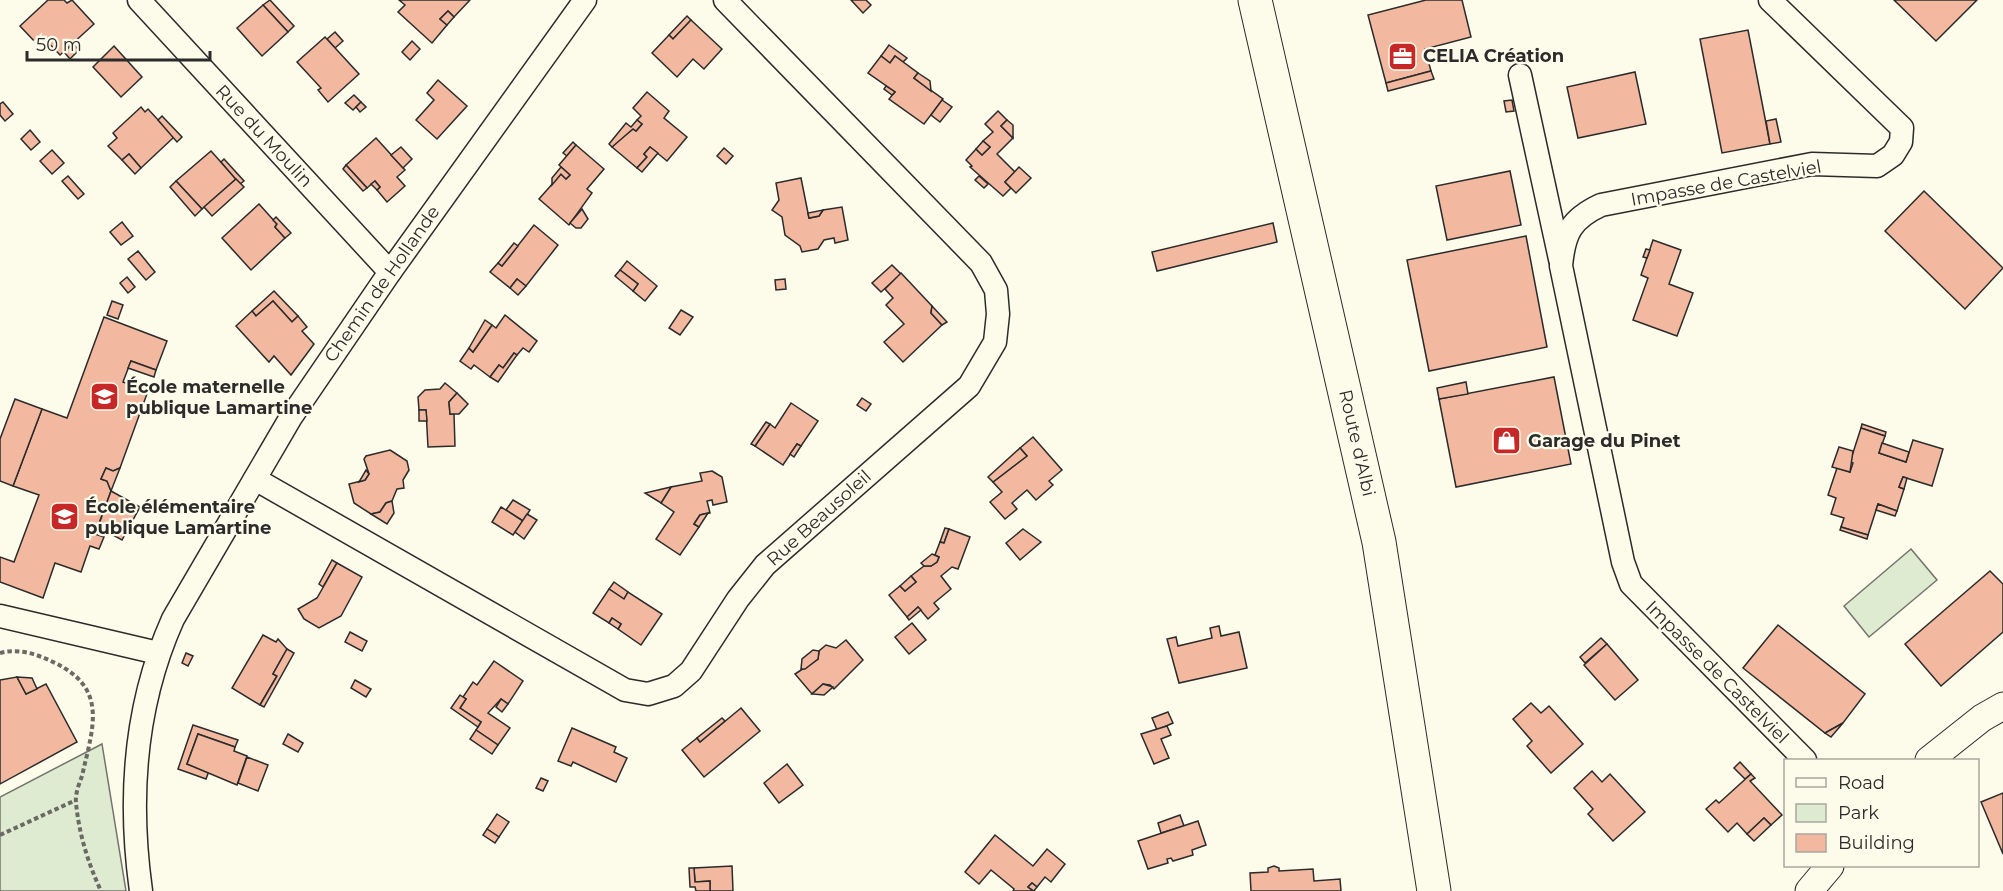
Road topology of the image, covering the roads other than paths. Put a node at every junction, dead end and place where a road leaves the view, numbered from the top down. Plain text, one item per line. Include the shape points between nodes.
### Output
1 (139, 0) edge
2 (585, 0) edge
3 (725, 0) edge
4 (1255, 0) edge
5 (1770, 0) edge
6 (1520, 75) dead end
7 (1561, 266) junction
8 (390, 272) junction
9 (255, 479) junction
10 (0, 616) edge
11 (158, 653) junction
12 (2003, 706) edge
13 (1804, 759) edge
14 (1930, 759) edge
15 (1829, 867) edge
16 (141, 891) edge
17 (1434, 891) edge
18 (1809, 891) edge

1 - 8 street, Rue du Moulin
2 - 8 street, Chemin de Hollande
3 - 9 street, Rue Beausoleil via 981,263 996,290 998,314 995,342 969,386 765,565 691,671 674,686 648,694 625,690
4 - 17 main road, Route d'Albi via 1379,542
5 - 7 street, Impasse de Castelviel via 1902,128 1901,142 1893,155 1877,166 1812,164 1601,205 1581,214 1570,228
6 - 7 street, Impasse de Castelviel
7 - 13 street, Impasse de Castelviel via 1623,562 1631,584
8 - 9 street, Chemin de Hollande via 291,417
9 - 11 street, Chemin de Hollande via 177,611
10 - 11 street
11 - 16 street, Chemin de Hollande via 145,696 135,776 136,858
12 - 14 street
15 - 18 street

